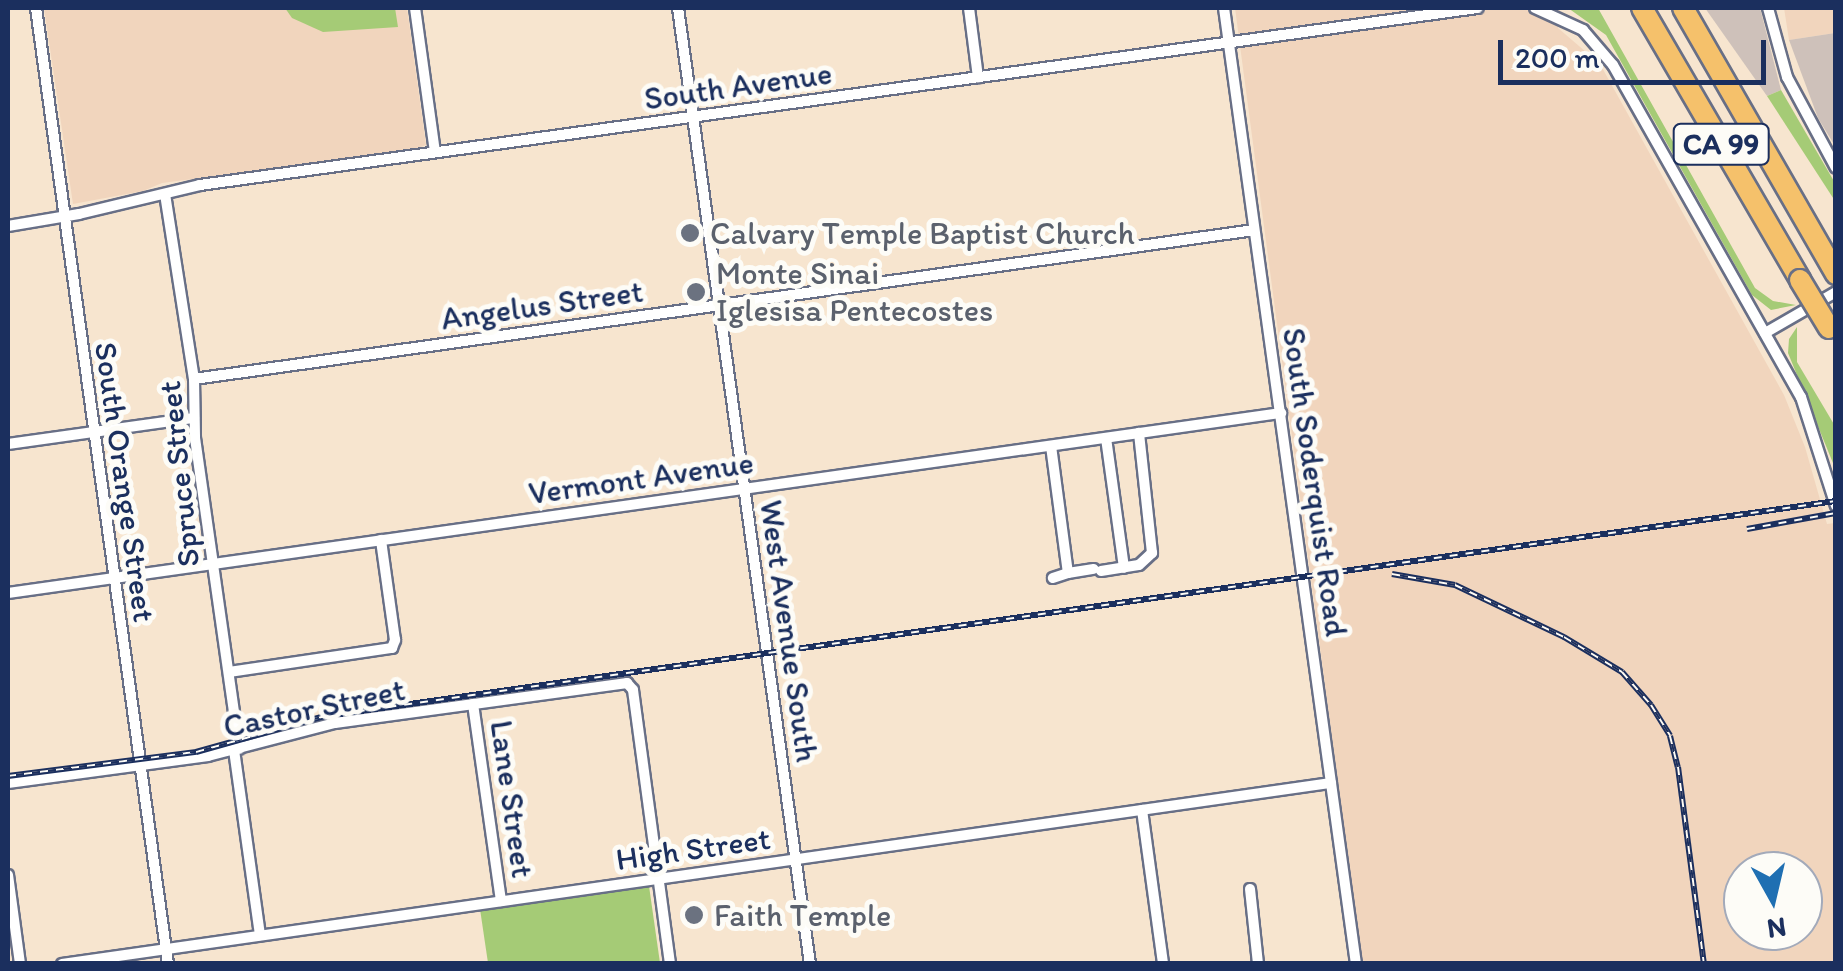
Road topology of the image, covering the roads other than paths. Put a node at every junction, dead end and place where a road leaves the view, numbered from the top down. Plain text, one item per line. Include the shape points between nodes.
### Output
1 (36, 8) edge
2 (415, 8) edge
3 (678, 8) edge
4 (969, 8) edge
5 (1224, 8) edge
6 (1478, 8) edge
7 (1536, 8) edge
8 (1642, 8) edge
9 (1684, 8) edge
10 (1768, 8) edge
11 (1228, 42) junction
12 (978, 77) junction
13 (692, 117) junction
14 (435, 152) junction
15 (1836, 168) edge
16 (165, 194) junction
17 (64, 217) junction
18 (8, 226) edge
19 (1254, 230) junction
20 (1832, 269) edge
21 (1836, 292) edge
22 (718, 306) junction
23 (1765, 334) junction
24 (1832, 334) edge
25 (194, 379) junction
26 (1280, 413) junction
27 (194, 418) junction
28 (92, 432) junction
29 (1139, 433) junction
30 (1106, 438) junction
31 (8, 444) edge
32 (1051, 446) junction
33 (744, 489) junction
34 (1836, 506) edge
35 (381, 540) junction
36 (213, 564) junction
37 (1124, 568) junction
38 (1068, 572) junction
39 (113, 578) junction
40 (1053, 578) dead end
41 (8, 593) edge
42 (229, 672) junction
43 (473, 704) junction
44 (236, 750) junction
45 (140, 765) junction
46 (8, 783) edge
47 (1331, 783) junction
48 (1142, 810) junction
49 (795, 860) junction
50 (8, 874) edge
51 (659, 879) junction
52 (1250, 889) dead end
53 (501, 901) junction
54 (260, 935) junction
55 (166, 949) junction
56 (20, 964) edge
57 (62, 964) edge
58 (168, 964) edge
59 (670, 964) edge
60 (810, 964) edge
61 (1163, 964) edge
62 (1258, 964) edge
63 (1356, 964) edge

1 - 17 street, South Orange Street
2 - 14 street
3 - 13 street, West Avenue South
4 - 12 street
5 - 11 street, South Soderquist Road
6 - 11 street, South Avenue
7 - 23 street via 1570,21 1604,50
8 - 24 highway, CA 99, bridge
9 - 20 highway, CA 99
10 - 15 street via 1788,77
11 - 12 street, South Avenue
11 - 19 street, South Soderquist Road
12 - 13 street, South Avenue
13 - 14 street, South Avenue
13 - 22 street, West Avenue South
14 - 16 street, South Avenue
16 - 17 street, South Avenue
16 - 25 street, Spruce Street
17 - 18 street, South Avenue
17 - 28 street, South Orange Street
19 - 22 street, Angelus Street
19 - 26 street, South Soderquist Road
21 - 23 street
22 - 25 street, Angelus Street
22 - 33 street, West Avenue South
23 - 34 street via 1812,422
25 - 27 street, Spruce Street
26 - 29 street, Vermont Avenue
26 - 47 street, South Soderquist Road
27 - 28 street
27 - 36 street, Spruce Street
28 - 31 street
28 - 39 street, South Orange Street
29 - 30 street, Vermont Avenue
29 - 37 street via 1153,549 1142,564
30 - 32 street, Vermont Avenue
30 - 37 street
32 - 33 street, Vermont Avenue
32 - 38 street
33 - 35 street, Vermont Avenue
33 - 49 street, West Avenue South
35 - 36 street, Vermont Avenue
35 - 42 street via 392,648
36 - 39 street, Vermont Avenue
36 - 42 street, Spruce Street
37 - 38 street
38 - 40 street
39 - 41 street, Vermont Avenue
39 - 45 street, South Orange Street
42 - 44 street, Spruce Street
43 - 44 street, Castor Street via 322,725
43 - 51 street, Castor Street via 630,684
43 - 53 street, Lane Street
44 - 45 street, Castor Street
44 - 54 street, Spruce Street
45 - 46 street, Castor Street
45 - 55 street, South Orange Street
47 - 48 street, High Street
47 - 63 street, South Soderquist Road
48 - 49 street, High Street
48 - 61 street
49 - 51 street, High Street
49 - 60 street, West Avenue South
50 - 56 street
51 - 53 street, High Street
51 - 59 street
52 - 62 street
53 - 54 street, High Street
54 - 55 street, High Street
55 - 57 street, High Street
55 - 58 street, South Orange Street

